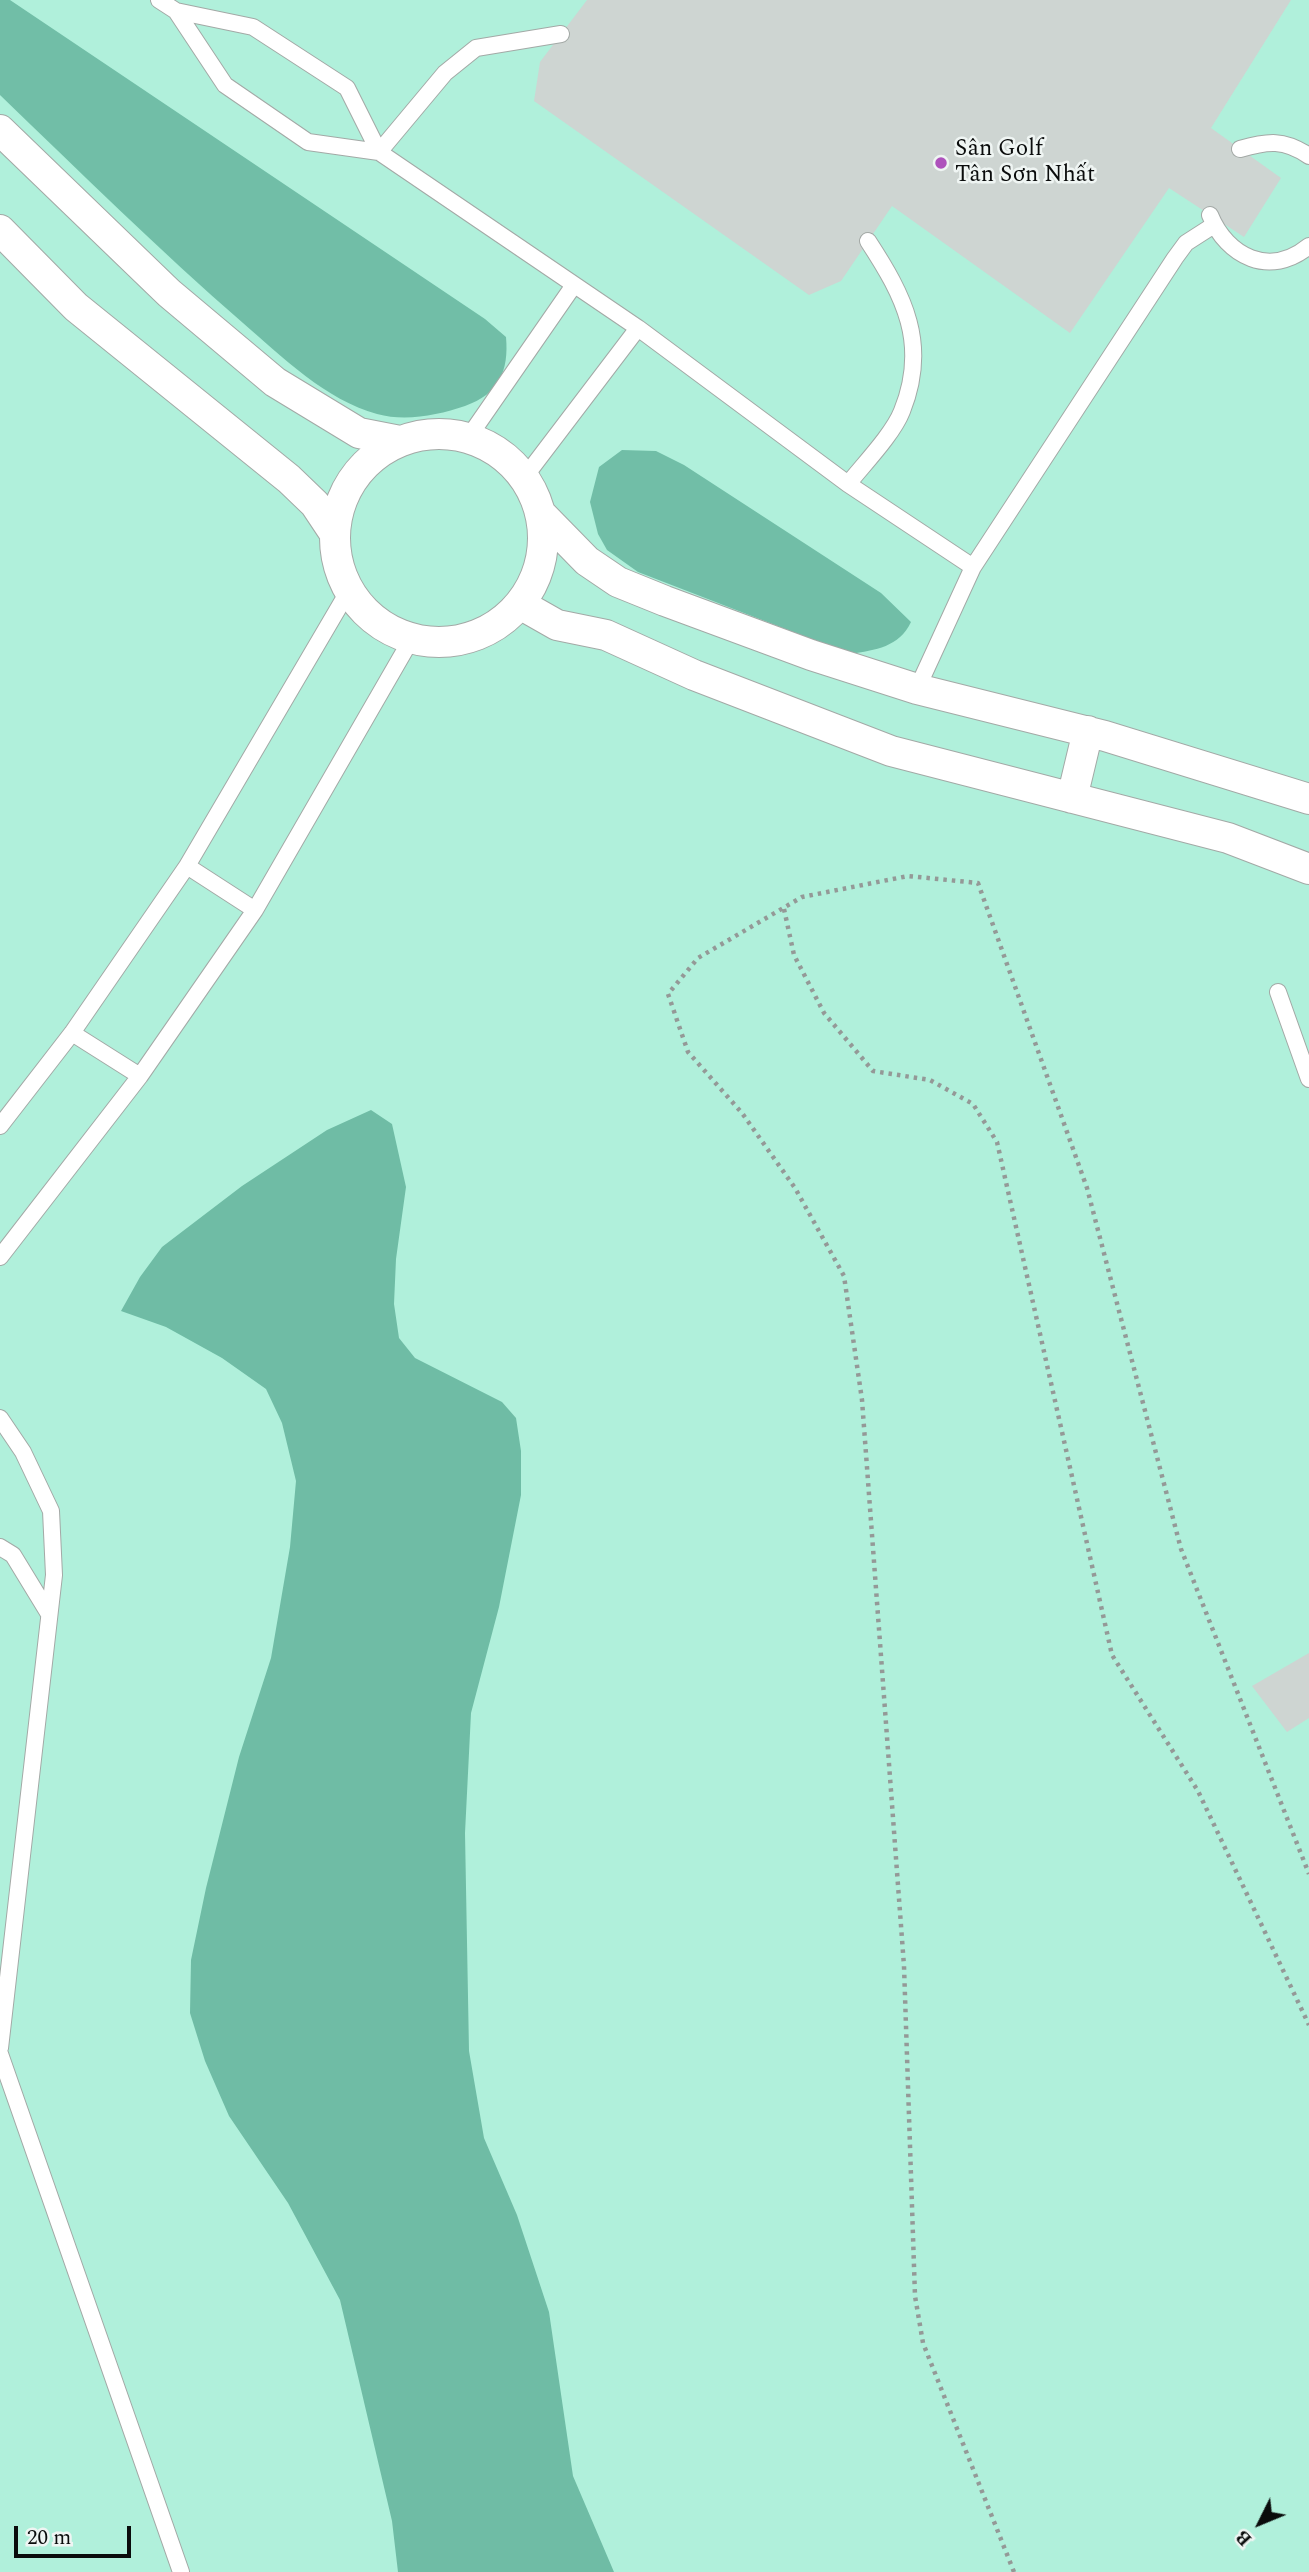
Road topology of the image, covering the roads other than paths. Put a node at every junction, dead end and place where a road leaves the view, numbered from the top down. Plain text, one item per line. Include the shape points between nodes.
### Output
1 (159, 0) edge
2 (176, 11) junction
3 (561, 34) dead end
4 (0, 130) edge
5 (1240, 149) dead end
6 (379, 152) junction
7 (1309, 156) edge
8 (0, 230) edge
9 (868, 241) dead end
10 (1309, 246) edge
11 (574, 285) junction
12 (638, 328) junction
13 (468, 438) junction
14 (400, 441) junction
15 (524, 478) junction
16 (848, 484) junction
17 (540, 513) junction
18 (335, 534) junction
19 (974, 567) junction
20 (349, 590) junction
21 (520, 604) junction
22 (412, 638) junction
23 (917, 689) junction
24 (1088, 731) junction
25 (1072, 798) junction
26 (1309, 799) edge
27 (187, 866) junction
28 (1309, 869) edge
29 (255, 910) junction
30 (1278, 992) dead end
31 (72, 1033) junction
32 (141, 1076) junction
33 (1309, 1079) edge
34 (0, 1126) edge
35 (0, 1257) edge
36 (0, 1418) edge
37 (0, 1547) edge
38 (49, 1614) junction
39 (0, 2048) edge
40 (0, 2054) edge
41 (181, 2572) edge

1 - 2 lane
2 - 6 lane via 225,85 308,142
2 - 6 lane via 253,27 347,88
3 - 6 lane via 476,48 436,82
4 - 14 street via 169,293 275,382 359,433
5 - 7 lane via 1271,141 1293,145
6 - 11 lane
8 - 18 street via 76,307 289,479 316,504
9 - 16 lane via 897,285 911,327 915,363 902,412
10 - 19 lane via 1278,261 1256,261 1236,252 1219,236 1212,220 1186,243
11 - 12 lane
11 - 13 lane
12 - 15 lane
12 - 16 lane
13 - 14 street via 433,434
13 - 15 street via 499,454
14 - 18 street via 374,457 353,479 340,505
15 - 17 street
16 - 19 lane
17 - 21 street via 541,561
17 - 23 street via 587,561 618,582 811,656
18 - 20 street via 336,554
19 - 23 lane
20 - 22 street via 387,628
20 - 27 lane
21 - 22 street via 490,629 452,642
21 - 25 street via 557,625 606,635 694,676 891,751
22 - 29 lane
23 - 24 street
24 - 25 street
24 - 26 street
25 - 28 street via 1228,838
27 - 29 lane
27 - 31 lane
29 - 32 lane
30 - 33 lane
31 - 32 lane
31 - 34 lane
32 - 35 lane
36 - 38 lane via 23,1452 51,1511 54,1575
37 - 38 lane via 13,1555
38 - 39 lane
40 - 41 lane

